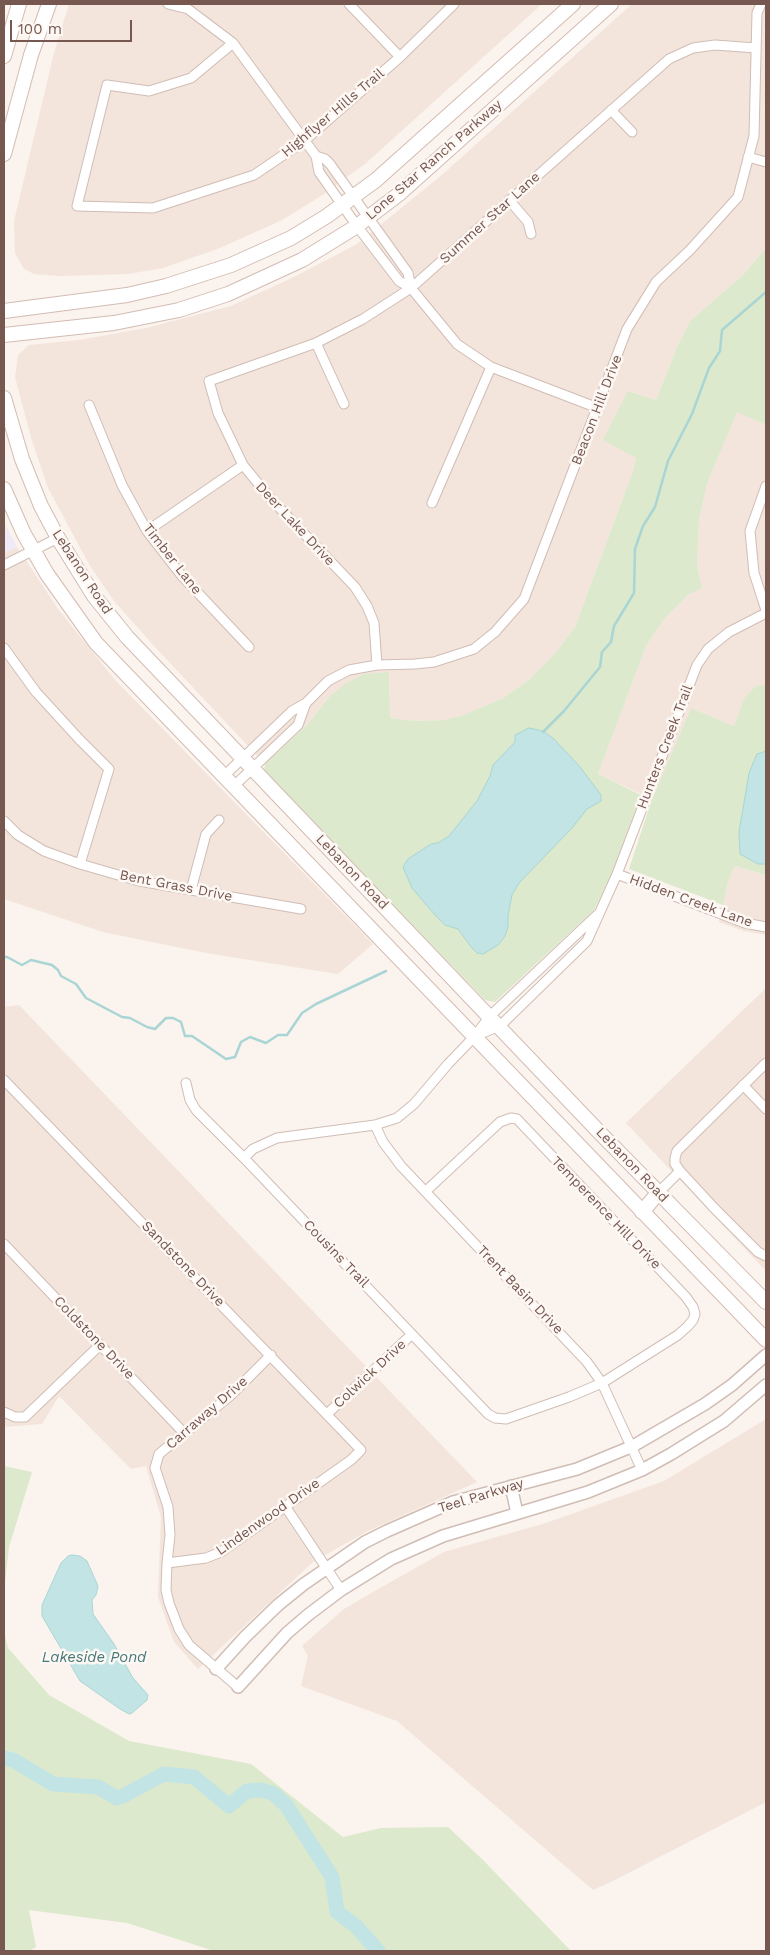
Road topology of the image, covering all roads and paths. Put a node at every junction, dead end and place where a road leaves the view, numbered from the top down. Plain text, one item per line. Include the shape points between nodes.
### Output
1 (19, 4) edge
2 (49, 4) edge
3 (168, 4) edge
4 (349, 4) edge
5 (454, 4) edge
6 (573, 4) edge
7 (611, 4) edge
8 (761, 4) edge
9 (233, 43) junction
10 (756, 48) junction
11 (4, 56) edge
12 (400, 58) junction
13 (611, 110) junction
14 (8, 124) edge
15 (632, 132) dead end
16 (304, 141) junction
17 (4, 154) edge
18 (316, 156) junction
19 (748, 158) junction
20 (766, 162) edge
21 (509, 200) junction
22 (348, 201) junction
23 (362, 222) junction
24 (532, 234) dead end
25 (411, 288) junction
26 (4, 310) edge
27 (4, 335) edge
28 (316, 343) junction
29 (491, 367) junction
30 (208, 381) joint
31 (4, 398) edge
32 (344, 404) dead end
33 (89, 405) dead end
34 (598, 408) junction
35 (243, 465) junction
36 (766, 486) edge
37 (4, 489) edge
38 (432, 502) dead end
39 (147, 531) junction
40 (58, 538) junction
41 (33, 551) junction
42 (4, 565) edge
43 (766, 612) edge
44 (249, 647) dead end
45 (4, 648) edge
46 (377, 665) junction
47 (306, 703) junction
48 (248, 763) junction
49 (229, 781) junction
50 (219, 820) dead end
51 (4, 821) edge
52 (80, 864) junction
53 (617, 874) junction
54 (191, 890) junction
55 (301, 909) dead end
56 (602, 912) junction
57 (766, 927) edge
58 (495, 1021) junction
59 (475, 1036) junction
60 (766, 1063) edge
61 (4, 1080) edge
62 (186, 1083) dead end
63 (743, 1085) junction
64 (766, 1109) edge
65 (375, 1125) junction
66 (244, 1158) junction
67 (680, 1171) junction
68 (426, 1191) junction
69 (659, 1192) junction
70 (642, 1212) junction
71 (4, 1244) edge
72 (766, 1256) edge
73 (766, 1302) edge
74 (412, 1334) junction
75 (766, 1340) edge
76 (100, 1345) junction
77 (271, 1355) junction
78 (766, 1355) edge
79 (602, 1383) junction
80 (766, 1385) edge
81 (4, 1412) edge
82 (327, 1414) junction
83 (184, 1433) junction
84 (633, 1446) junction
85 (361, 1450) joint
86 (642, 1470) junction
87 (510, 1486) junction
88 (285, 1506) junction
89 (516, 1513) junction
90 (166, 1563) junction
91 (326, 1568) junction
92 (341, 1590) junction
93 (216, 1669) junction
94 (238, 1687) joint

1 - 11 main road
2 - 14 main road
3 - 9 street via 188,9
4 - 12 street
5 - 12 street, Highflyer Hills Trail
6 - 22 main road, Lone Star Ranch Parkway via 400,159
7 - 23 main road, Lone Star Ranch Parkway via 407,187
8 - 10 street, Beacon Hill Drive via 757,13
9 - 16 street
9 - 16 street, Highflyer Hills Trail via 191,78 150,90 107,85 76,206 153,208 254,175
10 - 13 street, Summer Star Lane via 693,48 669,59
10 - 19 street, Beacon Hill Drive via 754,136
12 - 16 street, Highflyer Hills Trail
13 - 15 street
13 - 21 street, Summer Star Lane
14 - 17 main road
16 - 18 street
18 - 22 street via 319,172
18 - 22 street via 330,164
19 - 20 street
19 - 34 street, Beacon Hill Drive via 738,197 656,282 636,311
21 - 24 street via 528,222
21 - 25 street, Summer Star Lane
22 - 23 street
22 - 26 main road, Lone Star Ranch Parkway via 274,247 188,280 127,295
23 - 25 street via 399,281
23 - 27 main road, Lone Star Ranch Parkway via 282,271 201,304 140,319
25 - 28 street, Summer Star Lane via 363,319
25 - 29 street via 457,344
28 - 30 street, Summer Star Lane
28 - 32 street
29 - 34 street
29 - 38 street
30 - 35 street, Deer Lake Drive via 218,412
31 - 40 main road, Lebanon Road via 25,466
33 - 39 street, Timber Lane via 122,485
34 - 46 street, Beacon Hill Drive via 524,599 513,614 474,649 454,657 415,664
35 - 39 street
35 - 46 street, Deer Lake Drive via 355,588 374,622
36 - 43 street via 750,531 754,573
37 - 41 main road, Lebanon Road
39 - 44 street, Timber Lane via 182,576
40 - 41 street
40 - 48 main road, Lebanon Road via 94,596 127,637
41 - 42 street
41 - 49 main road, Lebanon Road via 96,643
43 - 53 street, Hunters Creek Trail via 729,632 708,649 698,665
45 - 52 street via 36,692 109,768
46 - 47 street, Beacon Hill Drive via 349,670 328,681
47 - 48 street, Beacon Hill Drive via 292,711
47 - 48 street, Beacon Hill Drive via 298,725
48 - 49 street, Beacon Hill Drive
48 - 49 street, Beacon Hill Drive
48 - 58 main road, Lebanon Road
49 - 59 main road, Lebanon Road
50 - 54 street via 206,834
51 - 52 street, Bent Grass Drive via 18,836 44,851
52 - 54 street, Bent Grass Drive via 139,881
53 - 56 street, Hunters Creek Trail
53 - 57 street, Hidden Creek Lane via 745,923
54 - 55 street, Bent Grass Drive
56 - 58 street, Hunters Creek Trail via 576,933
56 - 58 street, Hunters Creek Trail via 587,941
58 - 59 street, Hunters Creek Trail
58 - 59 street, Hunters Creek Trail
58 - 69 main road, Lebanon Road
59 - 65 street, Hunters Creek Trail via 406,1112
59 - 70 main road, Lebanon Road
60 - 63 street
61 - 77 street, Sandstone Drive
62 - 66 street, Cousins Trail via 196,1110
63 - 64 street
63 - 67 street via 677,1151 676,1164
65 - 66 street, Hunters Creek Trail via 277,1138 253,1149
65 - 68 street, Trent Basin Drive via 401,1166
66 - 74 street, Cousins Trail
67 - 69 street
67 - 72 street via 752,1246
68 - 79 street, Trent Basin Drive via 580,1353
68 - 79 street, Temperence Hill Drive via 500,1122 516,1119 686,1297 695,1314 688,1326
69 - 70 main road
69 - 73 main road, Lebanon Road
70 - 75 main road, Lebanon Road
71 - 76 street, Coldstone Drive
74 - 79 street, Cousins Trail via 495,1418 506,1418
74 - 82 street, Colwick Drive
76 - 81 street via 25,1417
76 - 83 street, Coldstone Drive
77 - 82 street, Sandstone Drive
77 - 83 street, Carraway Drive via 231,1395
78 - 84 street, Teel Parkway via 705,1404
79 - 84 street, Trent Basin Drive
80 - 86 street, Teel Parkway via 724,1420
82 - 85 street, Sandstone Drive
83 - 90 street, Carraway Drive via 159,1454 155,1468 168,1507 170,1535
84 - 86 street, Trent Basin Drive
84 - 87 street, Teel Parkway via 577,1469
85 - 88 street, Lindenwood Drive
86 - 89 street, Teel Parkway via 588,1492
87 - 89 street
87 - 91 street, Teel Parkway via 453,1502 386,1531
88 - 90 street, Lindenwood Drive via 221,1552 206,1558
88 - 91 street
89 - 92 street, Teel Parkway via 419,1546
90 - 93 street, Carraway Drive via 166,1590 179,1629 189,1644
91 - 92 street
91 - 93 street, Teel Parkway via 278,1606
92 - 94 street, Teel Parkway via 287,1633
93 - 94 street, Carraway Drive

